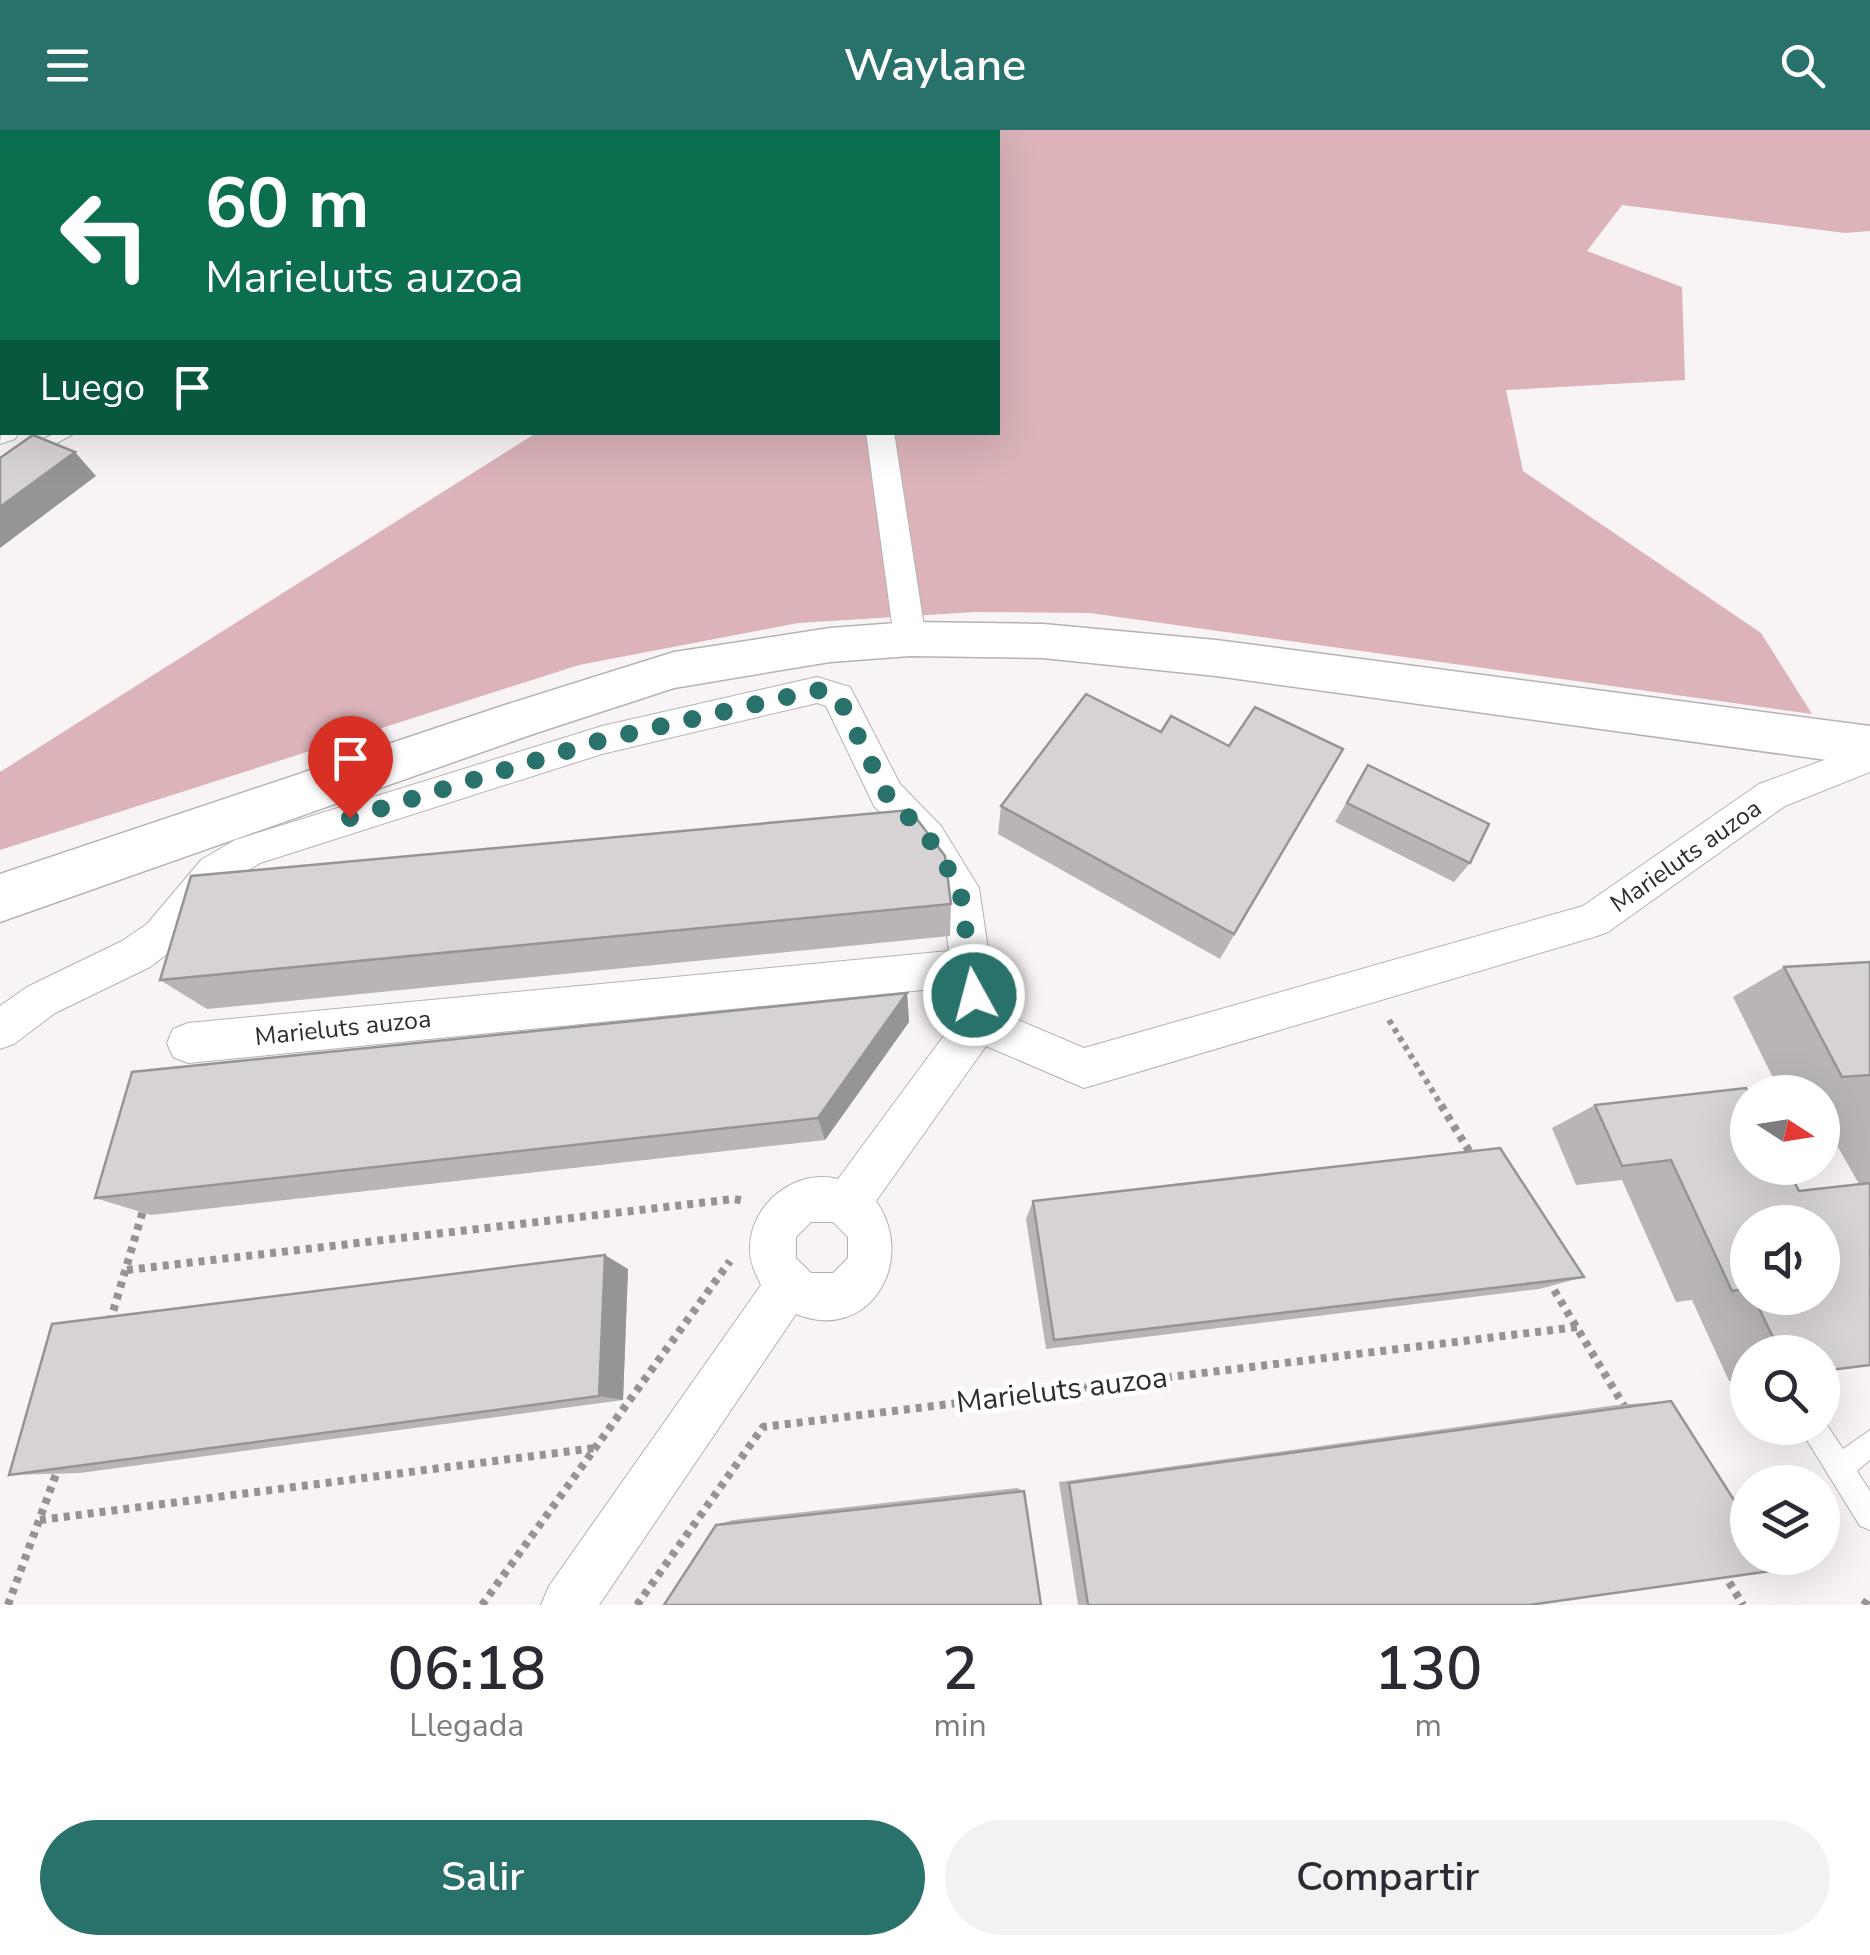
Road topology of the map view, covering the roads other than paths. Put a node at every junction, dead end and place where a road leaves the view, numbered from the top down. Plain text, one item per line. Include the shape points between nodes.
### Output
1 (64, 435) edge
2 (880, 435) edge
3 (0, 468) edge
4 (910, 639) junction
5 (1870, 746) edge
6 (1870, 757) edge
7 (0, 898) edge
8 (970, 967) junction
9 (978, 1023) junction
10 (0, 1030) edge
11 (188, 1043) dead end
12 (848, 1204) junction
13 (788, 1287) junction
14 (1870, 1443) edge
15 (1840, 1468) joint
16 (1870, 1516) edge
17 (568, 1605) edge

1 - 3 lane
2 - 4 street
4 - 5 main road via 1043,641 1216,658
4 - 7 main road via 765,652 674,670
6 - 9 street, Marieluts auzoa via 1772,795 1594,920 1084,1068
8 - 9 street
8 - 10 street via 960,888 928,837 887,795 838,696 817,690 602,740 248,851 214,872 161,936 41,1000
8 - 11 street, Marieluts auzoa
9 - 12 street
12 - 13 street via 818,1198 779,1225 773,1258
12 - 13 street via 871,1239 856,1284 814,1300
13 - 17 street
14 - 15 lane
15 - 16 lane

